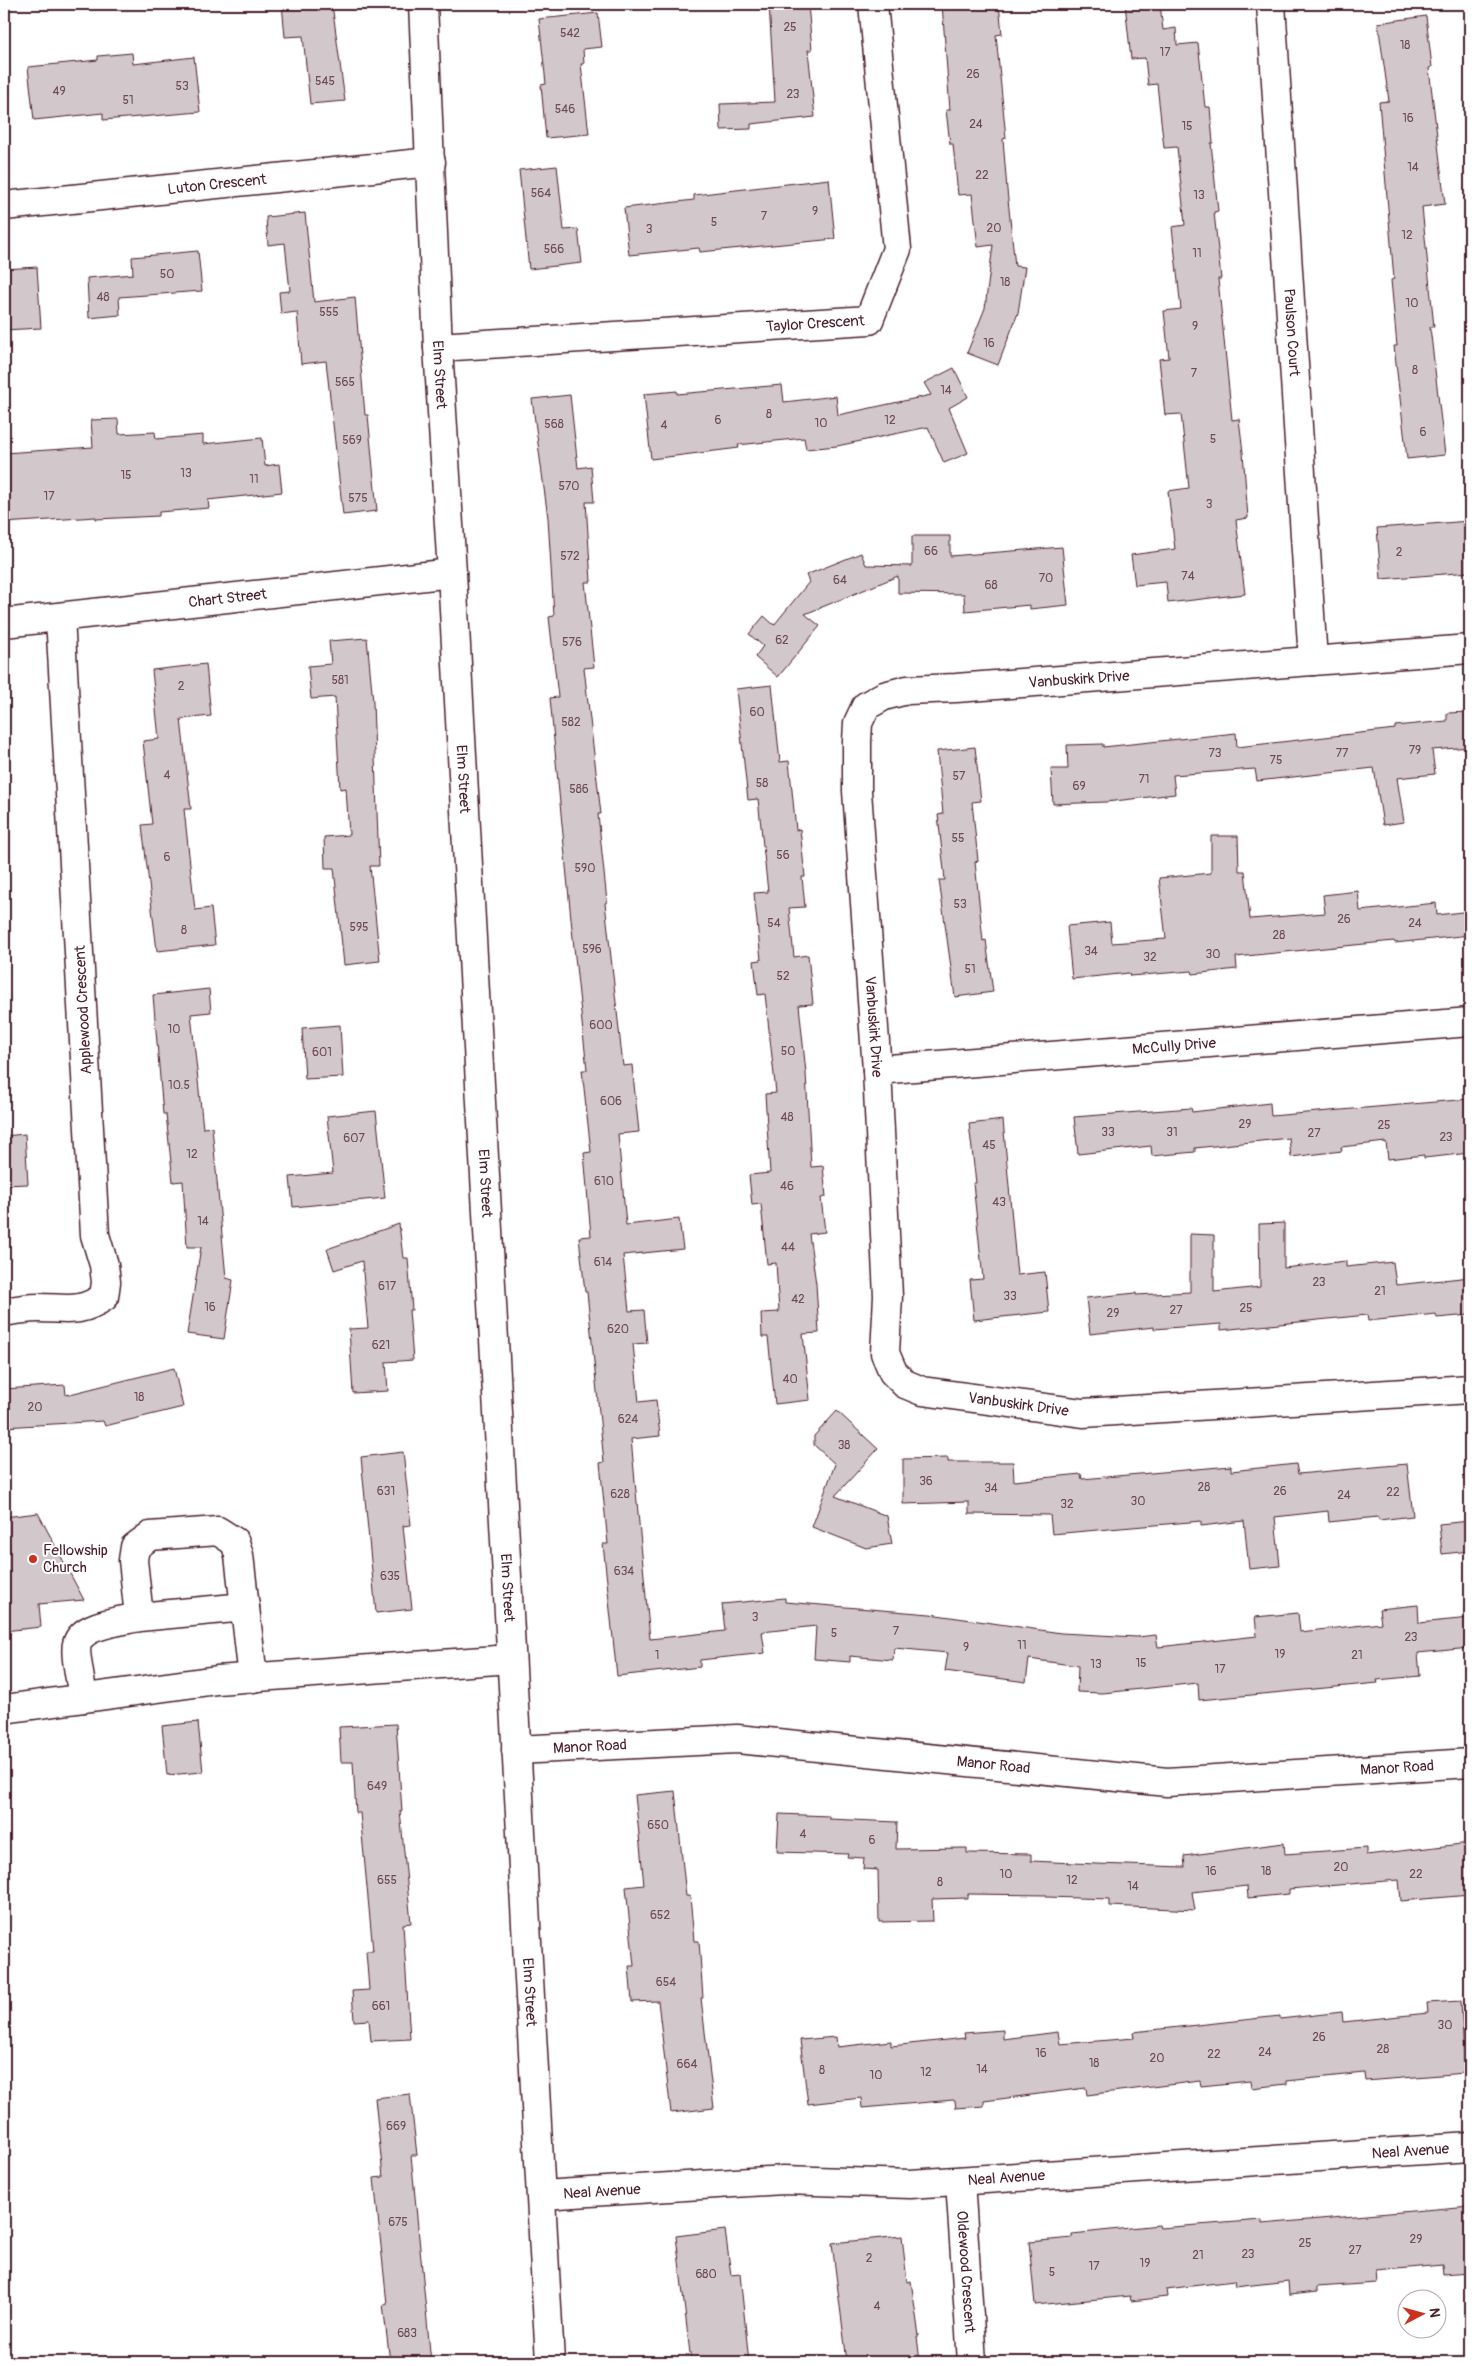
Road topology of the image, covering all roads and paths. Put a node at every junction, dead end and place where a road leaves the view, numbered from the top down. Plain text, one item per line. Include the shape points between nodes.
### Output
1 (423, 4) edge
2 (873, 4) edge
3 (1271, 4) edge
4 (431, 162) junction
5 (4, 206) edge
6 (438, 347) junction
7 (452, 573) junction
8 (60, 617) junction
9 (4, 623) edge
10 (1470, 648) edge
11 (1313, 662) junction
12 (1470, 1022) edge
13 (876, 1070) junction
14 (4, 1312) edge
15 (1470, 1389) edge
16 (245, 1607) junction
17 (139, 1617) junction
18 (511, 1659) junction
19 (253, 1678) junction
20 (83, 1698) junction
21 (4, 1709) edge
22 (516, 1750) junction
23 (1470, 1762) edge
24 (1470, 2146) edge
25 (960, 2181) junction
26 (542, 2195) junction
27 (550, 2362) edge
28 (972, 2362) edge

1 - 4 street, Elm Street
2 - 6 street, Taylor Crescent via 897,249 869,320
3 - 11 street, Paulson Court
4 - 5 street, Luton Crescent
4 - 6 street, Elm Street
6 - 7 street, Elm Street
7 - 8 street, Chart Street
7 - 18 street, Elm Street
8 - 9 street, Chart Street
8 - 14 street, Applewood Crescent via 95,1235 106,1282 104,1297 89,1307
10 - 11 street, Vanbuskirk Drive
11 - 13 street, Vanbuskirk Drive via 907,690 884,696 866,706 858,723 857,791
12 - 13 street, McCully Drive
13 - 15 street, Vanbuskirk Drive via 888,1296 885,1353 893,1372 905,1384 922,1391 1083,1413
16 - 17 street
16 - 17 street via 239,1555 235,1542 228,1536 218,1531 150,1536 135,1547 133,1560
16 - 19 street
17 - 20 street via 93,1628 76,1644
18 - 19 street
18 - 22 street, Elm Street
19 - 20 street
20 - 21 street
22 - 23 street, Manor Road via 737,1739 1167,1782
22 - 26 street, Elm Street
24 - 25 street, Neal Avenue
25 - 26 street, Neal Avenue via 910,2184 783,2180
25 - 28 street, Oldewood Crescent
26 - 27 street, Elm Street

